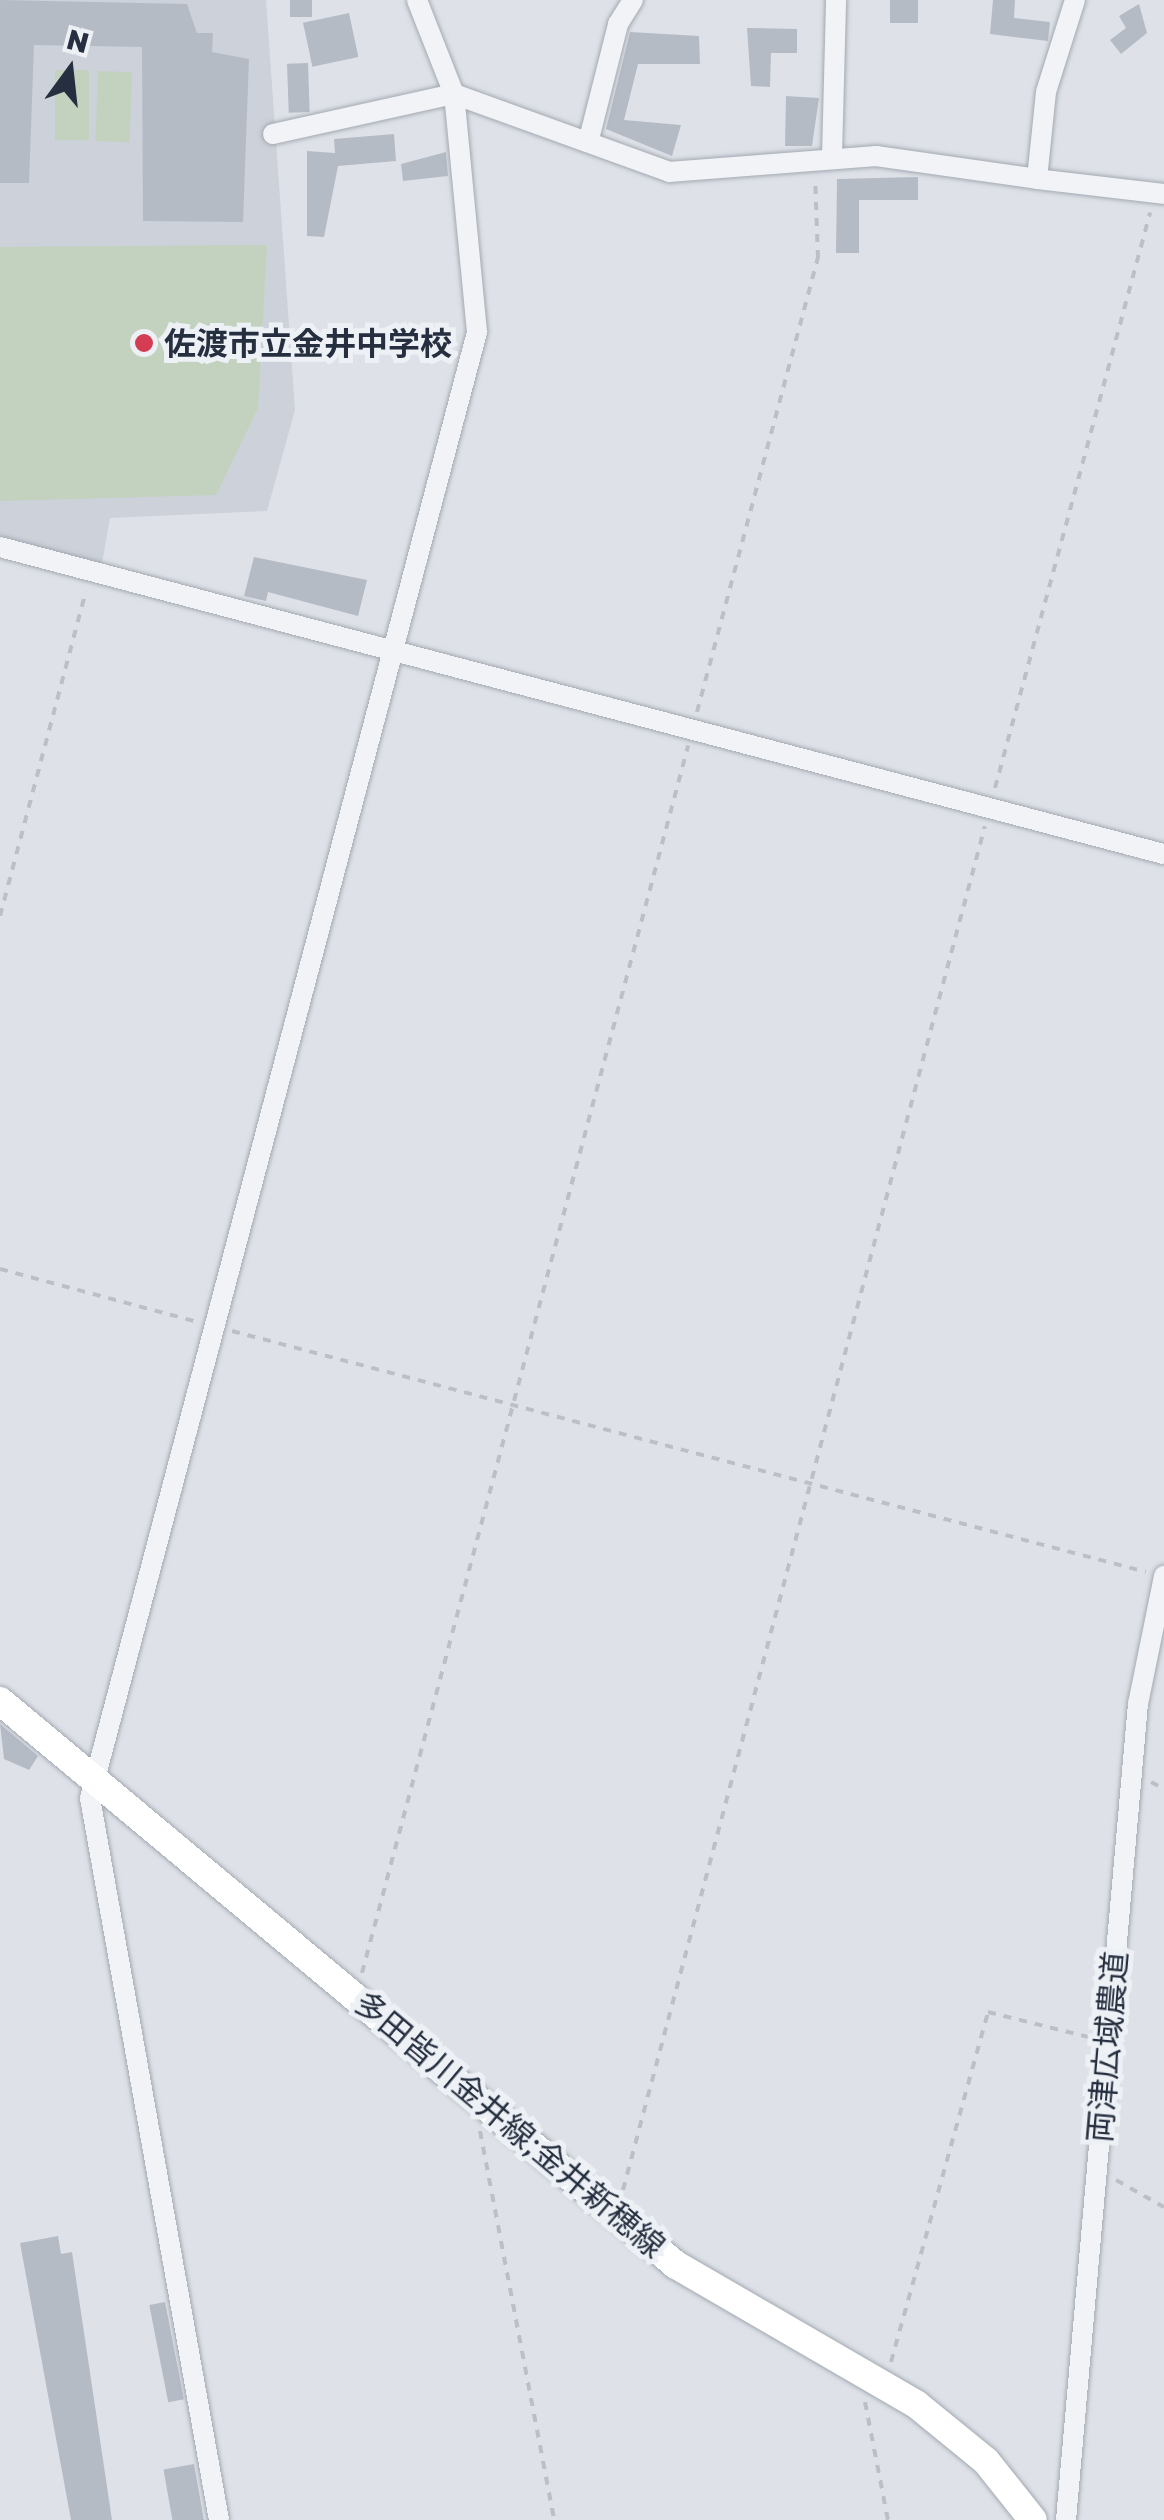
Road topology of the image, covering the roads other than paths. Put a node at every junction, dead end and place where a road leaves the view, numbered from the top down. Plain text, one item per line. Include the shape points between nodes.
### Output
1 (417, 0) edge
2 (633, 0) edge
3 (836, 0) edge
4 (1075, 0) edge
5 (454, 94) junction
6 (274, 134) dead end
7 (589, 139) junction
8 (822, 157) junction
9 (1037, 179) junction
10 (1160, 193) edge
11 (0, 547) edge
12 (393, 652) junction
13 (1164, 854) edge
14 (1164, 1576) edge
15 (0, 1701) edge
16 (94, 1773) junction
17 (219, 2520) edge
18 (1033, 2520) edge
19 (1066, 2520) edge

1 - 5 street
2 - 7 street via 618,24
3 - 8 street
4 - 9 street via 1046,92
5 - 6 street
5 - 7 street
5 - 12 street via 477,332
7 - 8 street via 668,172
8 - 9 street
9 - 10 street
11 - 12 street
12 - 13 street
12 - 16 street
14 - 19 street, 両津広域農道 via 1138,1704
15 - 16 main road, 多田皆川金井線;金井新穂線
16 - 17 street via 90,1798
16 - 18 main road, 多田皆川金井線;金井新穂線 via 715,2293 877,2382 986,2462

